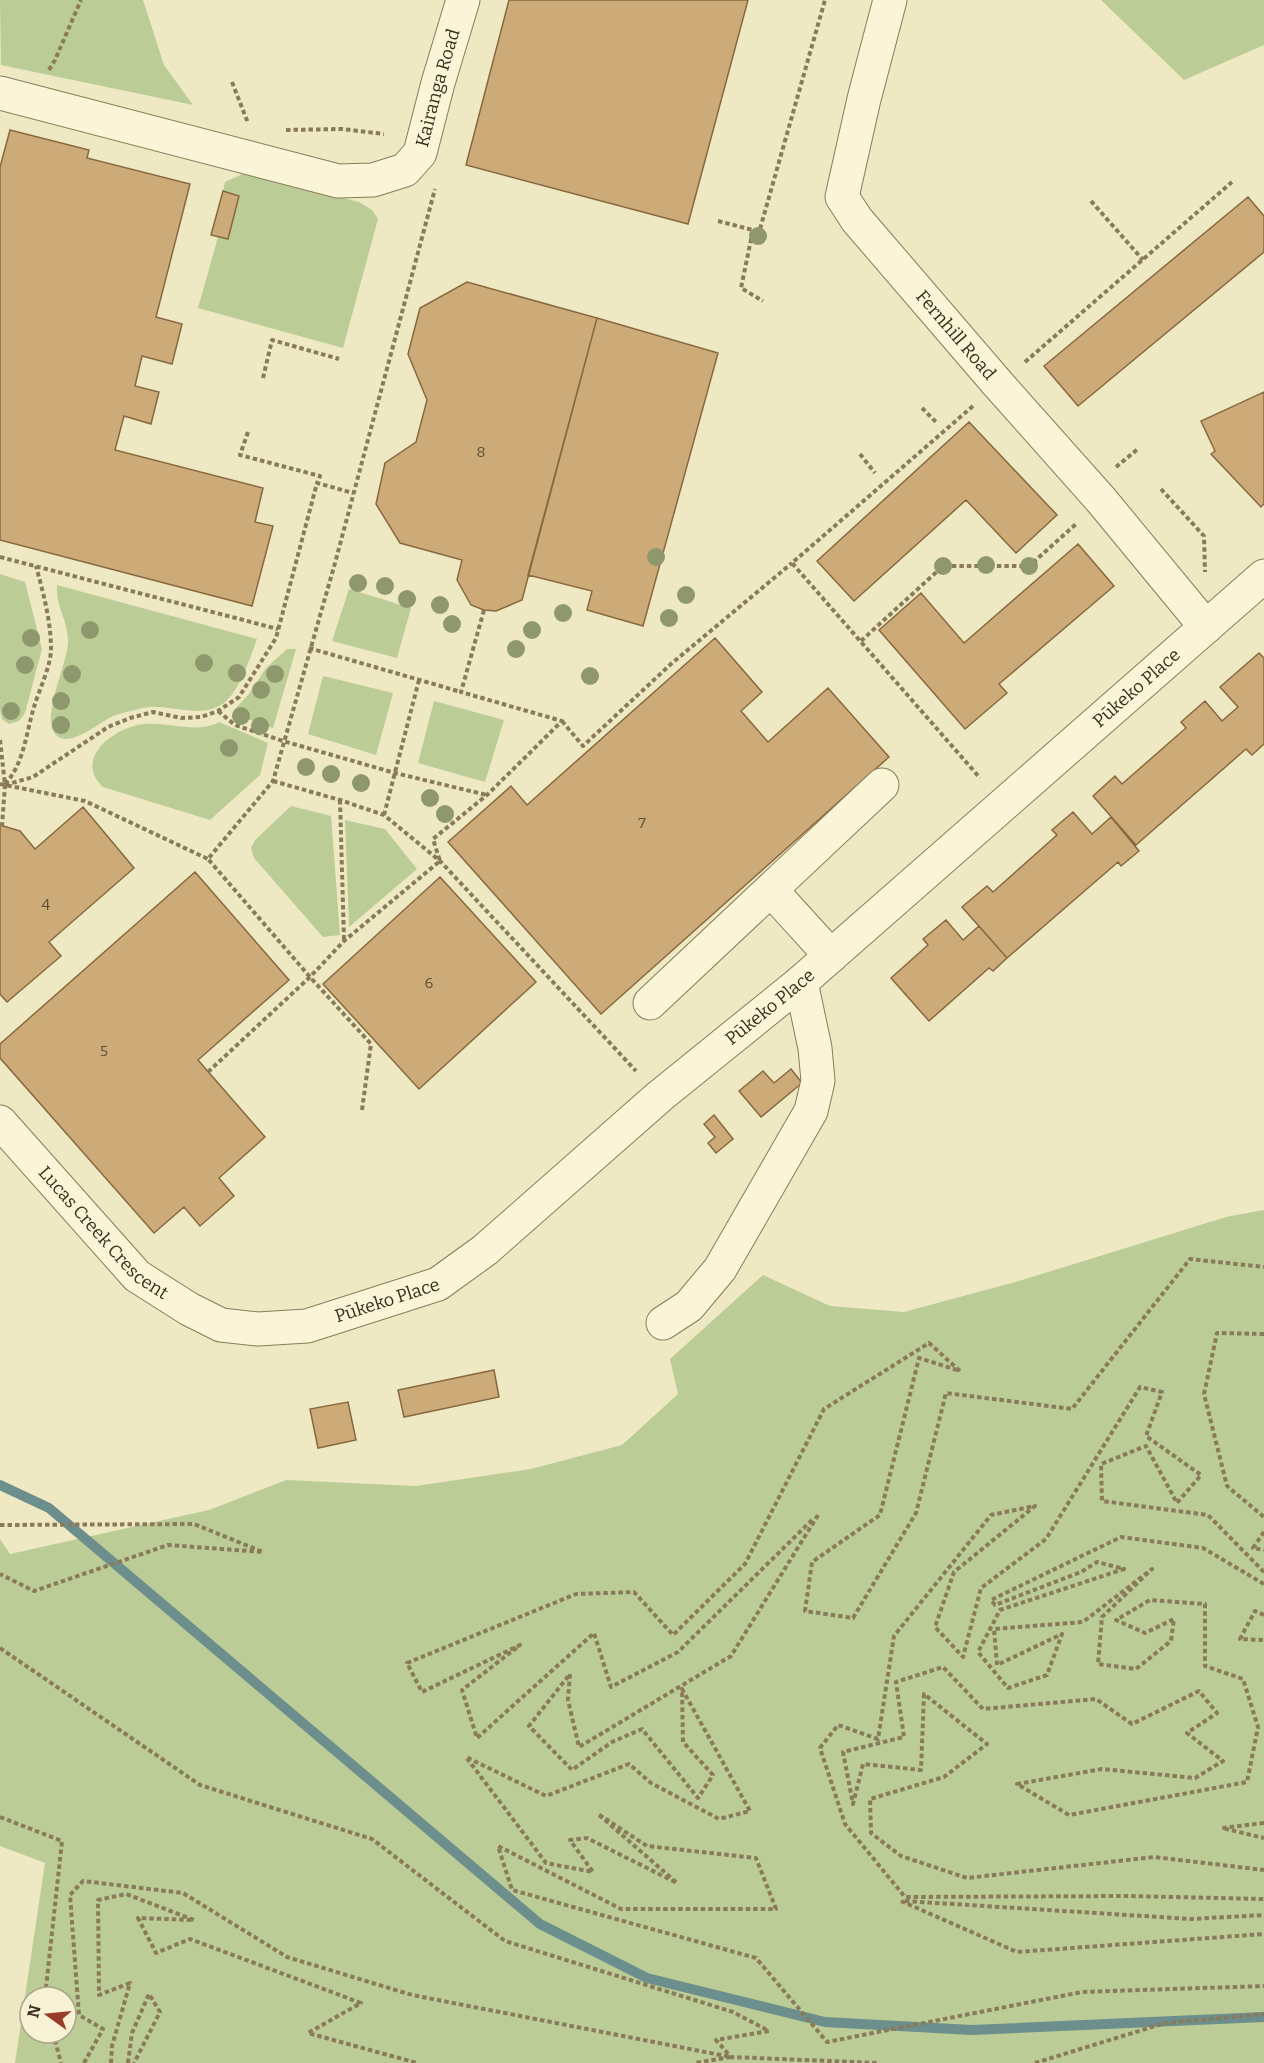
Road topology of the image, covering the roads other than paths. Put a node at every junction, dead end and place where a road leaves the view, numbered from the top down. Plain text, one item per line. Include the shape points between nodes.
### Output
1 (463, 0) edge
2 (890, 0) edge
3 (0, 93) edge
4 (1264, 576) edge
5 (1206, 627) junction
6 (882, 785) dead end
7 (771, 890) junction
8 (831, 956) junction
9 (801, 982) junction
10 (650, 1003) dead end
11 (0, 1122) edge
12 (663, 1323) dead end
13 (221, 1325) joint

1 - 3 street, Kairanga Road via 420,153 405,170 373,180 338,181
2 - 5 street, Fernhill Road via 842,197 856,220 1102,501
4 - 5 street, Pūkeko Place
5 - 8 street, Pūkeko Place
6 - 7 street
7 - 8 street
7 - 10 street
8 - 9 street, Pūkeko Place
9 - 12 street via 818,1081 811,1111 720,1269 689,1306
9 - 13 street, Pūkeko Place via 660,1096 485,1250 438,1284 307,1326 258,1329
11 - 13 street, Lucas Creek Crescent via 137,1275

